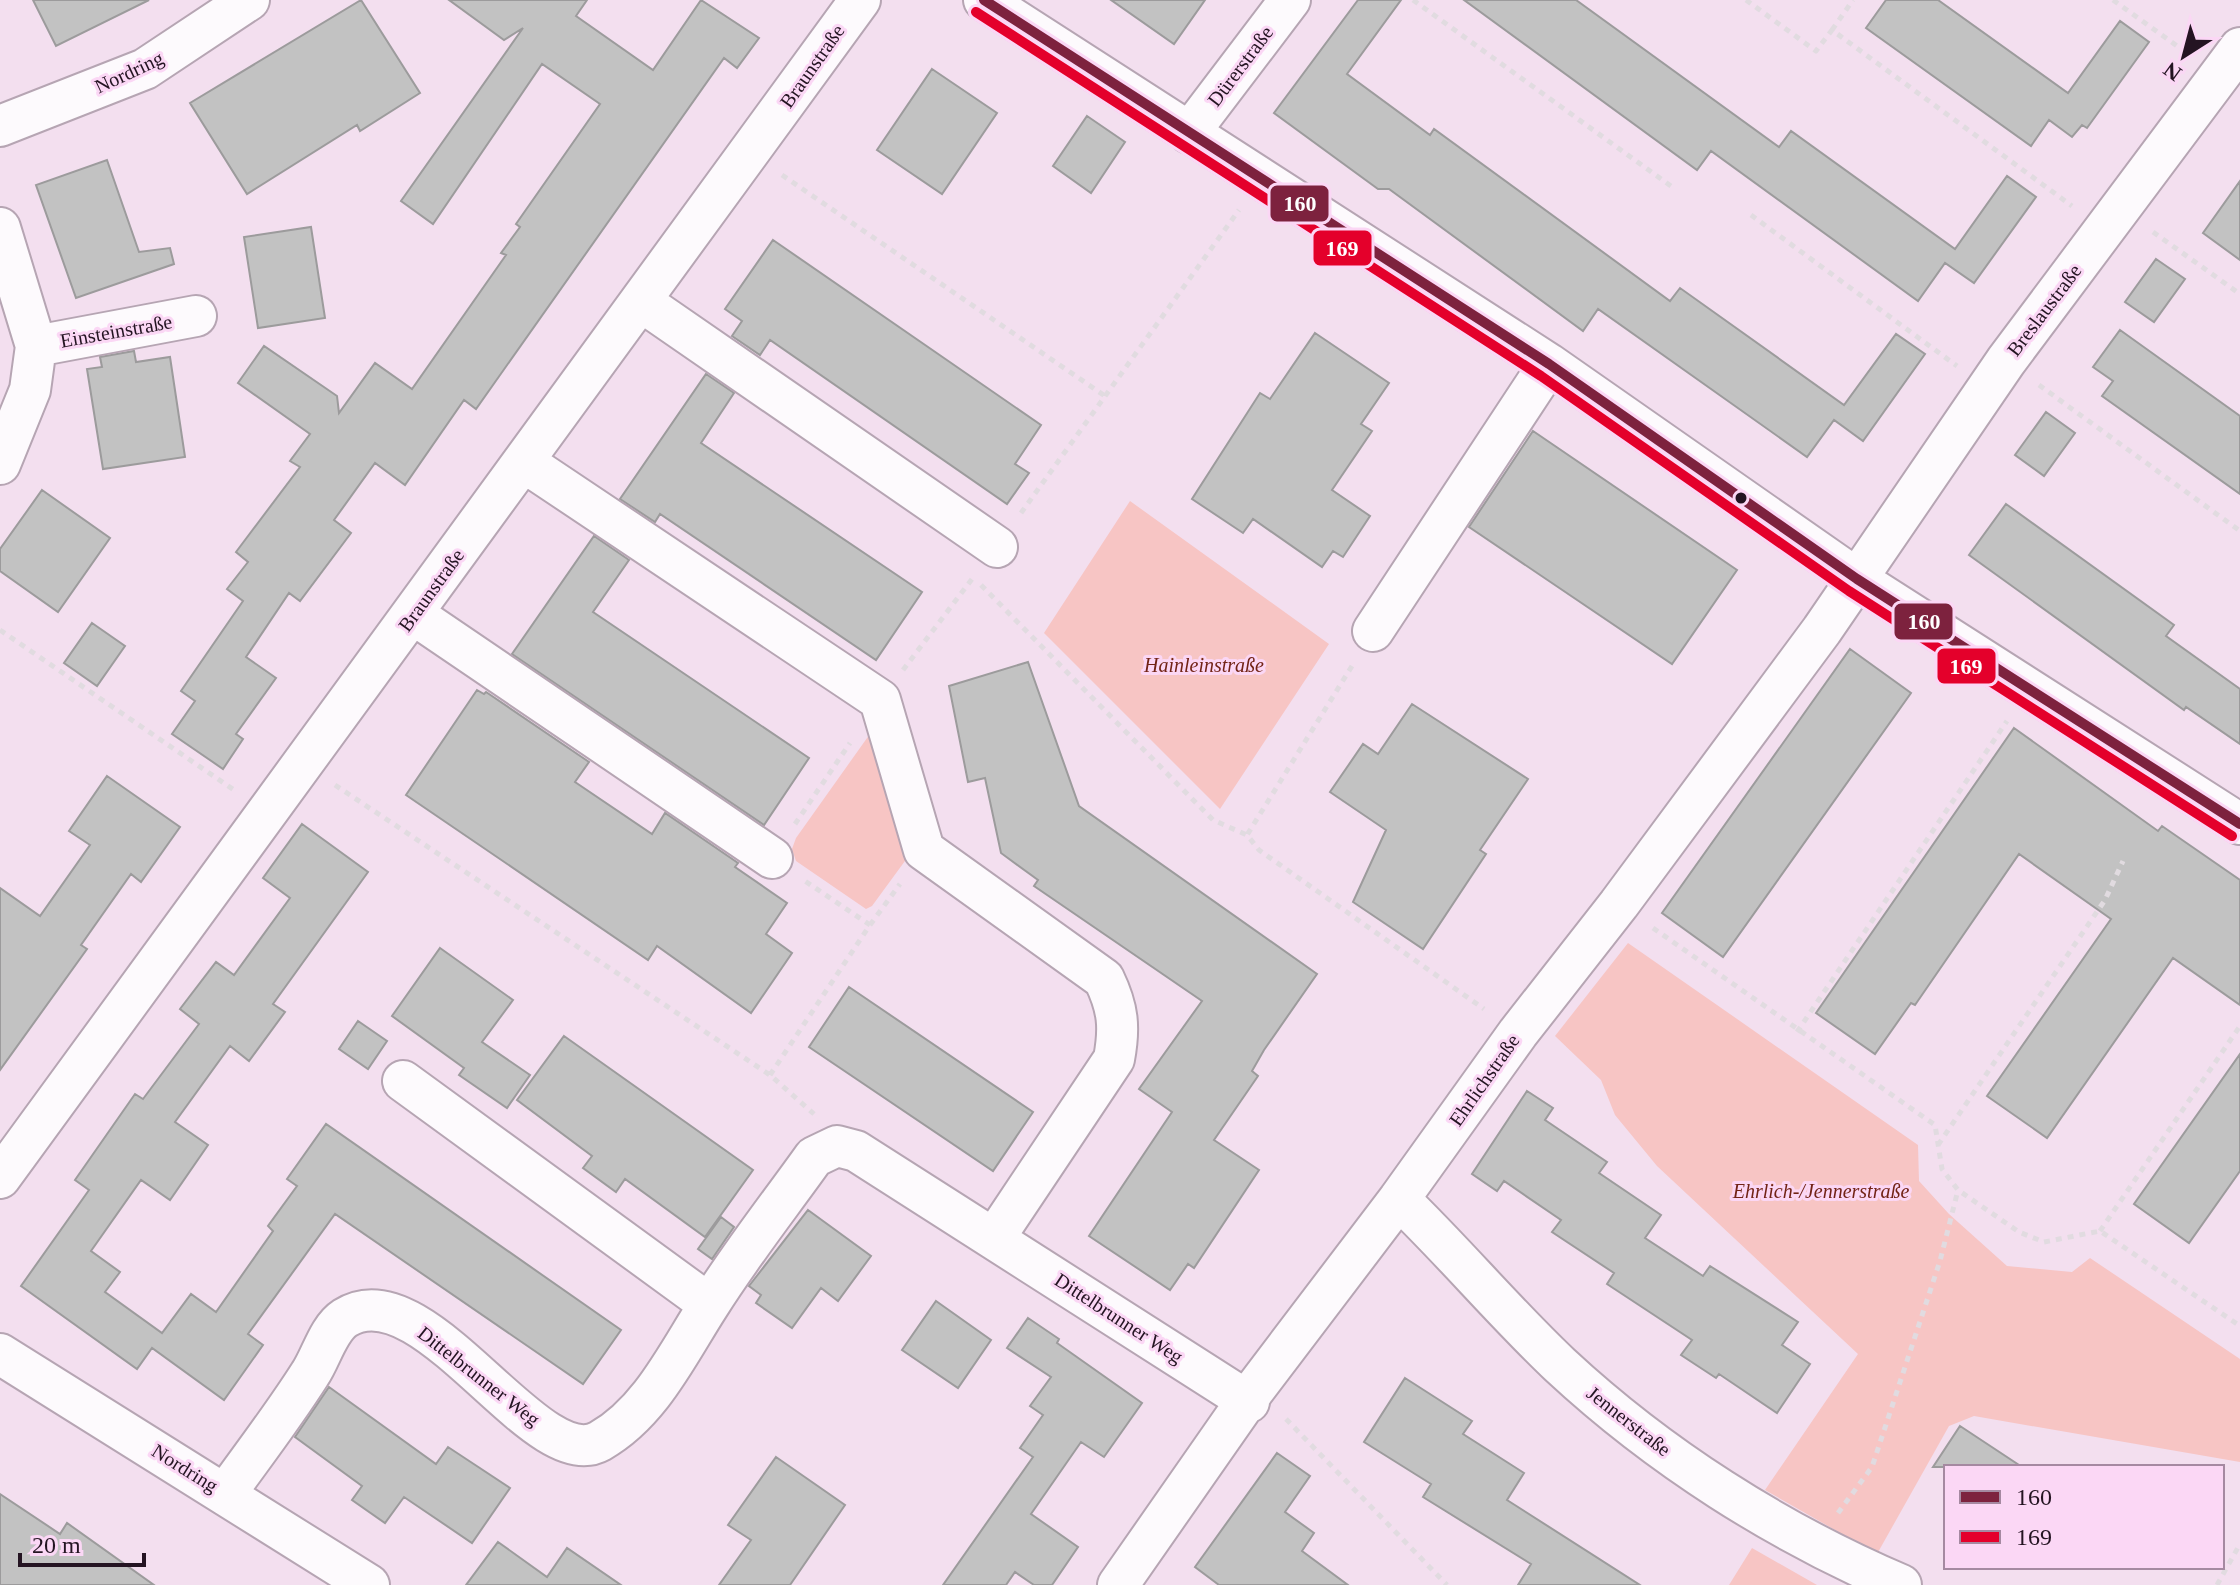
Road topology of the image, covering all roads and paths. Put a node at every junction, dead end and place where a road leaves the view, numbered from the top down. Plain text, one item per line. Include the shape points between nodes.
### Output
1 (249, 0) edge
2 (860, 0) edge
3 (984, 0) edge
4 (1290, 0) edge
5 (1413, 0) edge
6 (1746, 0) edge
7 (1853, 0) edge
8 (2113, 0) edge
9 (1423, 3) edge
10 (1832, 30) junction
11 (2229, 62) edge
12 (0, 126) edge
13 (1189, 133) junction
14 (750, 154) junction
15 (1261, 180) junction
16 (1675, 189) dead end
17 (1751, 215) dead end
18 (2112, 219) junction
19 (0, 228) edge
20 (2240, 294) edge
21 (642, 302) junction
22 (196, 316) dead end
23 (36, 346) junction
24 (1549, 364) junction
25 (1996, 375) junction
26 (1105, 396) junction
27 (524, 462) junction
28 (0, 464) edge
29 (2240, 531) edge
30 (997, 547) joint
31 (1857, 579) junction
32 (413, 614) junction
33 (0, 630) edge
34 (1373, 631) joint
35 (2029, 687) junction
36 (880, 700) junction
37 (304, 764) junction
38 (268, 813) junction
39 (2240, 824) edge
40 (1247, 835) junction
41 (924, 850) junction
42 (772, 858) junction
43 (2123, 861) dead end
44 (1619, 904) junction
45 (870, 925) junction
46 (2240, 1026) edge
47 (1797, 1032) junction
48 (1518, 1033) junction
49 (770, 1075) junction
50 (403, 1081) dead end
51 (837, 1146) junction
52 (1937, 1146) junction
53 (0, 1178) edge
54 (1958, 1190) junction
55 (1399, 1199) junction
56 (2100, 1231) junction
57 (995, 1237) junction
58 (709, 1304) junction
59 (2240, 1326) edge
60 (0, 1354) edge
61 (1251, 1396) junction
62 (226, 1493) junction
63 (1814, 1544) junction
64 (2240, 1544) edge
65 (1120, 1584) edge
66 (369, 1585) edge
67 (1447, 1585) edge
68 (1901, 1585) edge
69 (2217, 1585) edge

1 - 12 street, Nordring via 145,69
2 - 14 street, Braunstraße
3 - 13 street
4 - 13 street, Dürerstraße
5 - 9 path
6 - 10 path via 1816,51
7 - 10 path
8 - 11 path
9 - 16 path
10 - 18 path
11 - 18 street, Breslaustraße
13 - 15 street
14 - 21 street, Braunstraße
14 - 26 path
15 - 24 street
15 - 26 path
17 - 25 path
18 - 20 path
18 - 25 street, Breslaustraße
19 - 23 street, Einsteinstraße
21 - 27 street, Braunstraße
21 - 30 street
22 - 23 street, Einsteinstraße
23 - 28 street, Einsteinstraße via 30,390
24 - 31 street
24 - 34 street
25 - 29 path
25 - 31 street, Breslaustraße
26 - 30 path
27 - 32 street, Braunstraße
27 - 36 street
31 - 35 street
31 - 44 street, Ehrlichstraße
32 - 37 street, Braunstraße
32 - 42 street
33 - 38 path
34 - 40 path
35 - 39 street
35 - 47 path
36 - 40 path via 973,577 1213,820
36 - 41 street
36 - 42 path
37 - 38 street, Braunstraße
37 - 49 path
38 - 53 street, Braunstraße
40 - 48 path via 1259,850
41 - 45 path
41 - 57 street via 1104,979 1120,1026 1114,1059
42 - 45 path
43 - 52 path via 2105,900
44 - 47 path
44 - 48 street, Ehrlichstraße
45 - 49 path
46 - 56 path
47 - 52 path via 1935,1125
48 - 55 street, Ehrlichstraße
49 - 51 path via 834,1131
50 - 58 street
51 - 57 street, Dittelbrunner Weg via 856,1151
51 - 58 street, Dittelbrunner Weg via 814,1157
52 - 54 path via 1942,1169
54 - 56 path via 2019,1232 2044,1242
54 - 63 path via 1872,1467
55 - 61 street, Ehrlichstraße
55 - 63 street, Jennerstraße via 1550,1355 1606,1405 1702,1477
56 - 59 path
57 - 61 street, Dittelbrunner Weg
58 - 62 street, Dittelbrunner Weg via 643,1403 598,1443 578,1447 563,1442 401,1316 381,1308 362,1310 342,1320 312,1372
60 - 62 street, Nordring
61 - 65 street, Ehrlichstraße
61 - 67 path via 1312,1443
62 - 66 street, Nordring
63 - 68 street, Jennerstraße
64 - 69 path

